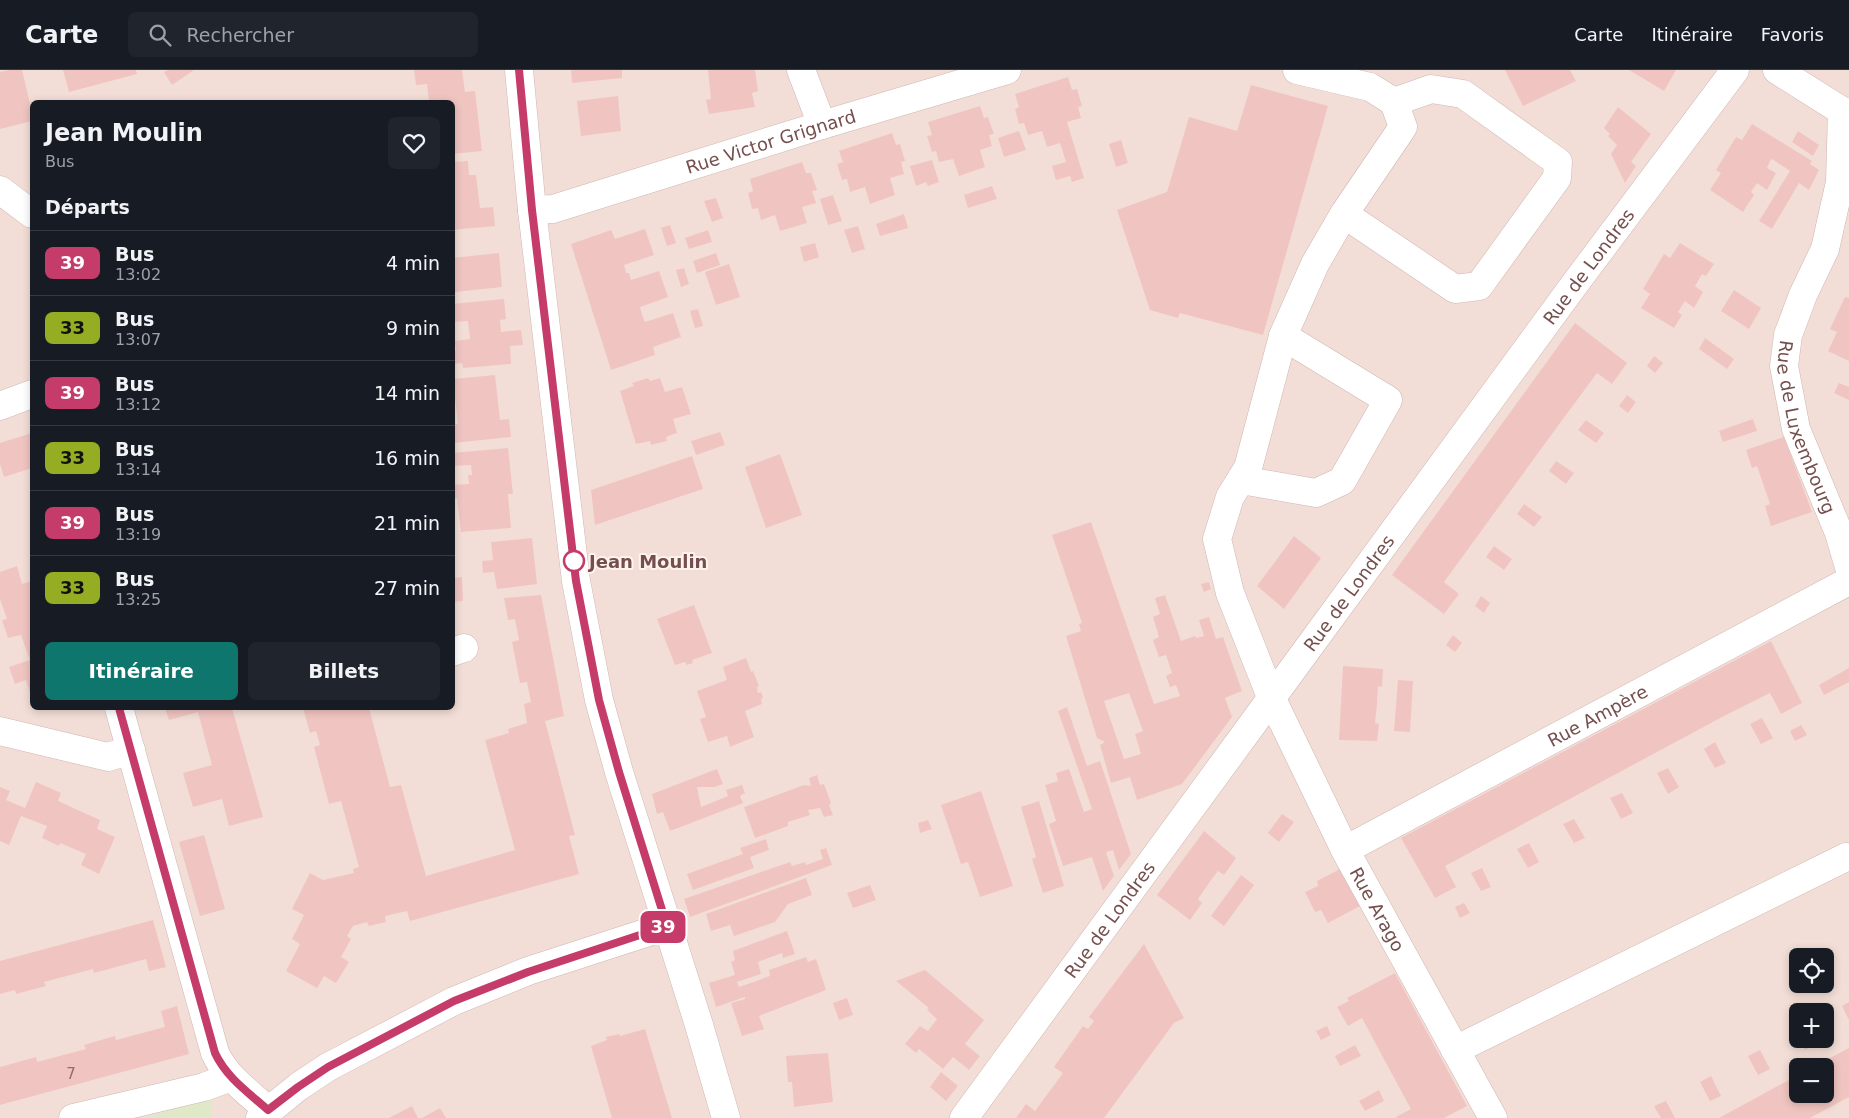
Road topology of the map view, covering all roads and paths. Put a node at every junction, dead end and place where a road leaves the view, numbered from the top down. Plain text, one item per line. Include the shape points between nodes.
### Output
1 (519, 70) edge
2 (802, 70) edge
3 (1007, 70) edge
4 (1297, 70) edge
5 (1735, 70) edge
6 (1777, 70) edge
7 (1394, 102) junction
8 (1846, 111) edge
9 (822, 125) junction
10 (0, 190) edge
11 (532, 210) junction
12 (30, 212) edge
13 (1344, 214) junction
14 (1283, 336) junction
15 (30, 395) edge
16 (0, 406) edge
17 (1241, 480) junction
18 (1849, 568) edge
19 (1849, 580) edge
20 (1271, 697) junction
21 (120, 710) edge
22 (0, 731) edge
23 (131, 750) junction
24 (1345, 850) junction
25 (1846, 857) dead end
26 (667, 926) junction
27 (1455, 1050) junction
28 (231, 1077) junction
29 (264, 1114) edge
30 (73, 1118) edge
31 (726, 1118) edge
32 (964, 1118) edge
33 (1493, 1118) edge

1 - 11 street
2 - 9 street
3 - 9 street, Rue Victor Grignard
4 - 7 street via 1370,87
5 - 20 street, Rue de Londres
6 - 8 street
7 - 13 street, Rue Arago via 1403,127
7 - 13 street via 1431,89 1463,94 1558,162 1557,178 1479,286 1455,289
8 - 18 street, Rue de Luxembourg via 1840,182 1825,249 1788,335 1784,366 1796,430 1839,534
9 - 11 street, Rue Victor Grignard via 553,209
10 - 12 street
11 - 26 street via 576,581 599,700
13 - 14 street, Rue Arago via 1315,264
14 - 17 street, Rue Arago via 1248,468
14 - 17 street via 1388,400 1342,481 1316,493
15 - 16 street
17 - 20 street, Rue Arago via 1230,497 1217,539 1230,593
19 - 24 street, Rue Ampère
20 - 24 street, Rue Arago
20 - 32 street, Rue de Londres
21 - 23 street
22 - 23 street via 108,757
23 - 28 street via 215,1053
24 - 27 street, Rue Arago
25 - 27 street
26 - 29 street via 528,972 454,1001 328,1067
26 - 31 street
27 - 33 street, Rue Arago
28 - 29 street
28 - 30 street via 204,1087

